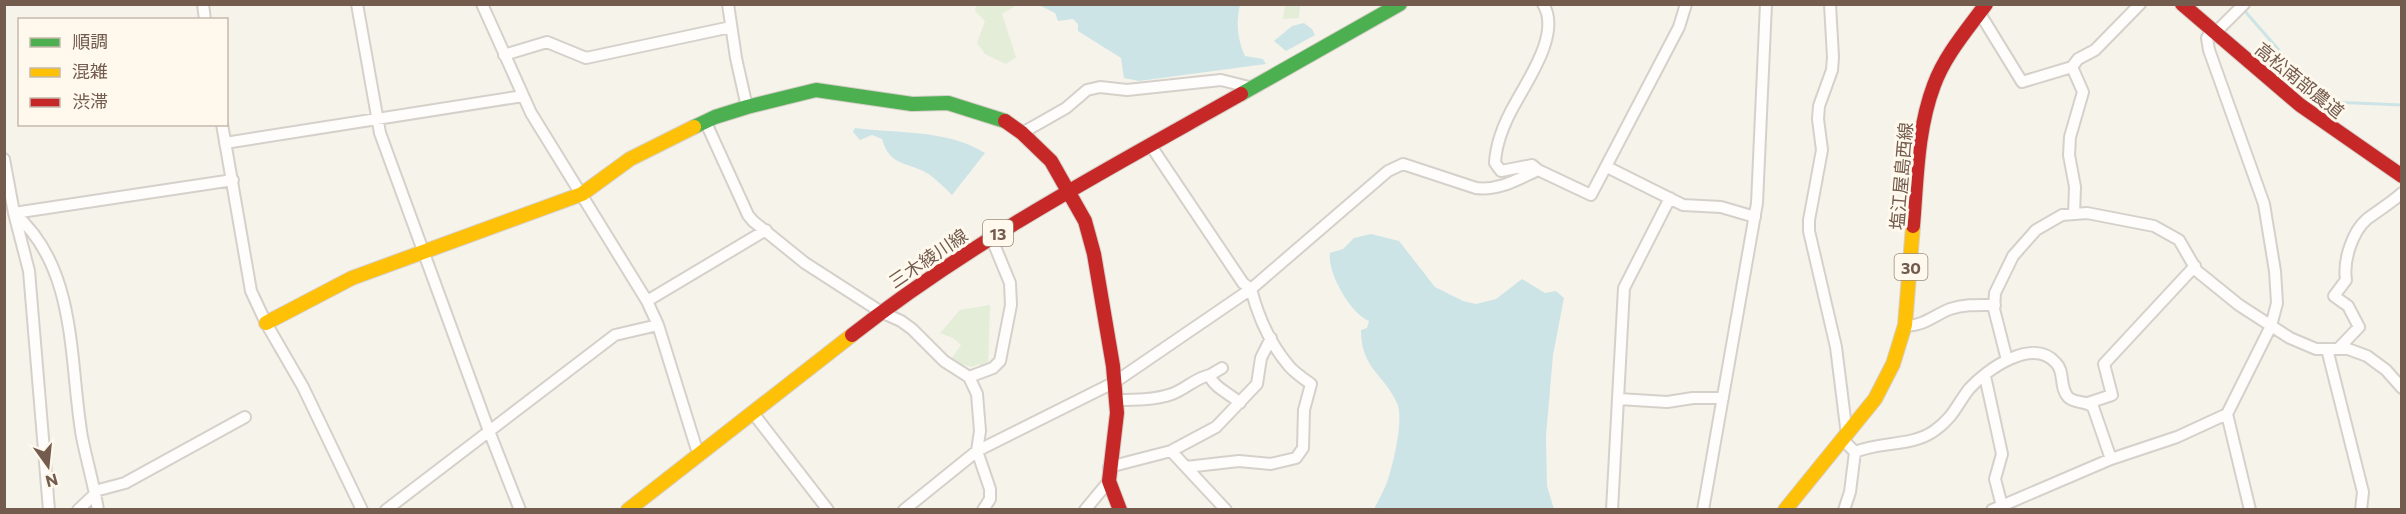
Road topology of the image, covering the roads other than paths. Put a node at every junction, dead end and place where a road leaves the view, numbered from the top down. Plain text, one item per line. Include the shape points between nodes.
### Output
1 (357, 4) edge
2 (482, 4) edge
3 (728, 4) edge
4 (1400, 4) edge
5 (1543, 4) edge
6 (1686, 4) edge
7 (1766, 4) edge
8 (1830, 4) edge
9 (2140, 4) edge
10 (2182, 4) edge
11 (2242, 7) edge
12 (1983, 8) edge
13 (731, 27) junction
14 (2213, 31) junction
15 (504, 55) junction
16 (2072, 67) junction
17 (1253, 88) junction
18 (523, 96) junction
19 (747, 107) junction
20 (376, 120) junction
21 (706, 123) junction
22 (222, 126) edge
23 (1022, 134) junction
24 (225, 143) junction
25 (1151, 146) junction
26 (4, 159) edge
27 (1607, 167) junction
28 (1538, 170) junction
29 (2402, 176) edge
30 (233, 180) junction
31 (1069, 191) junction
32 (2402, 193) edge
33 (582, 194) junction
34 (1670, 198) junction
35 (14, 213) junction
36 (2074, 214) junction
37 (1755, 217) junction
38 (766, 230) junction
39 (991, 237) junction
40 (424, 253) junction
41 (2195, 266) junction
42 (1251, 288) junction
43 (647, 301) junction
44 (1995, 305) junction
45 (880, 312) junction
46 (266, 323) junction
47 (658, 325) junction
48 (1905, 325) junction
49 (2271, 326) junction
50 (1270, 338) junction
51 (2332, 349) junction
52 (2007, 360) junction
53 (1222, 368) dead end
54 (1210, 375) junction
55 (1985, 376) junction
56 (969, 377) junction
57 (1115, 382) junction
58 (2402, 388) edge
59 (1723, 398) junction
60 (1619, 399) junction
61 (1116, 400) junction
62 (2088, 402) junction
63 (1240, 403) junction
64 (753, 413) junction
65 (2227, 414) junction
66 (245, 417) dead end
67 (489, 431) junction
68 (1845, 438) junction
69 (977, 451) junction
70 (1171, 451) junction
71 (1855, 452) junction
72 (700, 453) junction
73 (2111, 459) junction
74 (1186, 467) junction
75 (1109, 474) junction
76 (95, 493) junction
77 (1999, 508) edge
78 (49, 510) edge
79 (78, 510) edge
80 (98, 510) edge
81 (362, 510) edge
82 (386, 510) edge
83 (520, 510) edge
84 (628, 510) edge
85 (828, 510) edge
86 (904, 510) edge
87 (983, 510) edge
88 (1085, 510) edge
89 (1120, 510) edge
90 (1226, 510) edge
91 (1612, 510) edge
92 (1703, 510) edge
93 (1785, 510) edge
94 (1844, 510) edge
95 (2250, 510) edge
96 (2361, 510) edge

1 - 20 street
2 - 15 street
3 - 13 street
4 - 17 street, 三木綾川線 / 13
5 - 28 street via 1549,21 1541,53 1505,125 1495,163 1501,171 1523,165
6 - 27 street via 1679,27
7 - 37 street
8 - 68 street via 1832,70 1819,106 1822,150 1809,231 1836,347
9 - 16 street via 2095,50
10 - 14 street, 高松南部農道
11 - 14 street
12 - 16 street via 2022,82
12 - 48 street, 塩江屋島西線 / 30 via 1938,75 1922,124
13 - 15 street via 586,58 547,42
13 - 19 street
14 - 29 street, 高松南部農道 via 2308,112
14 - 49 street via 2207,38 2209,50 2264,204 2277,291
15 - 18 street
16 - 36 street via 2083,92 2070,137
17 - 23 street via 1221,80 1127,90 1100,87 1087,90 1066,108
17 - 25 street, 三木綾川線 / 13
18 - 20 street
18 - 33 street
19 - 21 street
19 - 23 street via 816,90 912,104 948,104 1007,122
20 - 24 street
20 - 40 street
21 - 33 street via 630,159
21 - 38 street via 748,214
22 - 24 street
23 - 31 street via 1051,161
24 - 30 street
25 - 31 street, 三木綾川線 / 13
25 - 42 street via 1243,283
26 - 35 street
27 - 28 street via 1591,195
27 - 34 street
28 - 42 street via 1486,189 1403,164 1396,166
30 - 35 street
30 - 46 street via 251,291
31 - 39 street, 三木綾川線 / 13
31 - 57 street via 1085,221 1094,255
32 - 51 street via 2366,220 2357,232 2344,271 2346,280 2334,296 2348,306 2359,327
33 - 40 street
33 - 43 street
34 - 37 street via 1683,205 1721,207
34 - 60 street via 1624,288
35 - 76 street via 32,232 61,287 82,437
35 - 78 street via 29,271
36 - 41 street via 2154,226 2180,240
36 - 44 street via 2062,215 2036,230 2013,256 1995,293
37 - 59 street
38 - 43 street
38 - 45 street via 805,263
39 - 45 street, 三木綾川線 / 13
39 - 56 street via 1010,283 1010,316 1000,361 993,368
40 - 46 street via 352,279
40 - 67 street
41 - 49 street via 2239,306
41 - 62 street via 2104,364 2112,395
42 - 50 street via 1256,310
42 - 57 street
43 - 47 street
44 - 48 street via 1966,304 1918,324
44 - 52 street
45 - 56 street via 912,329 944,361
45 - 64 street, 三木綾川線 / 13
46 - 81 street via 303,387
47 - 67 street via 615,335
47 - 72 street
48 - 68 street, 塩江屋島西線 / 30 via 1893,364 1875,399
49 - 51 street via 2316,349
49 - 65 street
50 - 63 street via 1261,358 1257,384
50 - 74 street via 1290,368 1311,384 1300,454 1271,464 1239,461
51 - 58 street via 2348,349 2367,356
51 - 96 street via 2363,492
52 - 55 street
52 - 62 street via 2027,352 2047,356 2061,370 2068,397
53 - 54 street
54 - 61 street via 1152,399
54 - 63 street via 1213,384
55 - 71 street via 1971,388 1949,420 1932,433 1914,441
55 - 77 street via 2002,454 1995,479
56 - 69 street via 977,394
57 - 61 street
57 - 69 street
59 - 60 street via 1667,402
59 - 92 street
60 - 91 street
61 - 75 street
62 - 73 street
63 - 70 street via 1216,427
64 - 72 street, 三木綾川線 / 13
64 - 85 street
65 - 73 street
65 - 95 street
66 - 76 street via 125,483
67 - 82 street
67 - 83 street
68 - 71 street
68 - 93 street, 塩江屋島西線 / 30
69 - 86 street
69 - 87 street via 990,489 990,499
70 - 74 street
70 - 75 street
71 - 94 street
72 - 84 street, 三木綾川線 / 13
73 - 77 street
74 - 90 street
75 - 88 street
75 - 89 street
76 - 79 street
76 - 80 street

